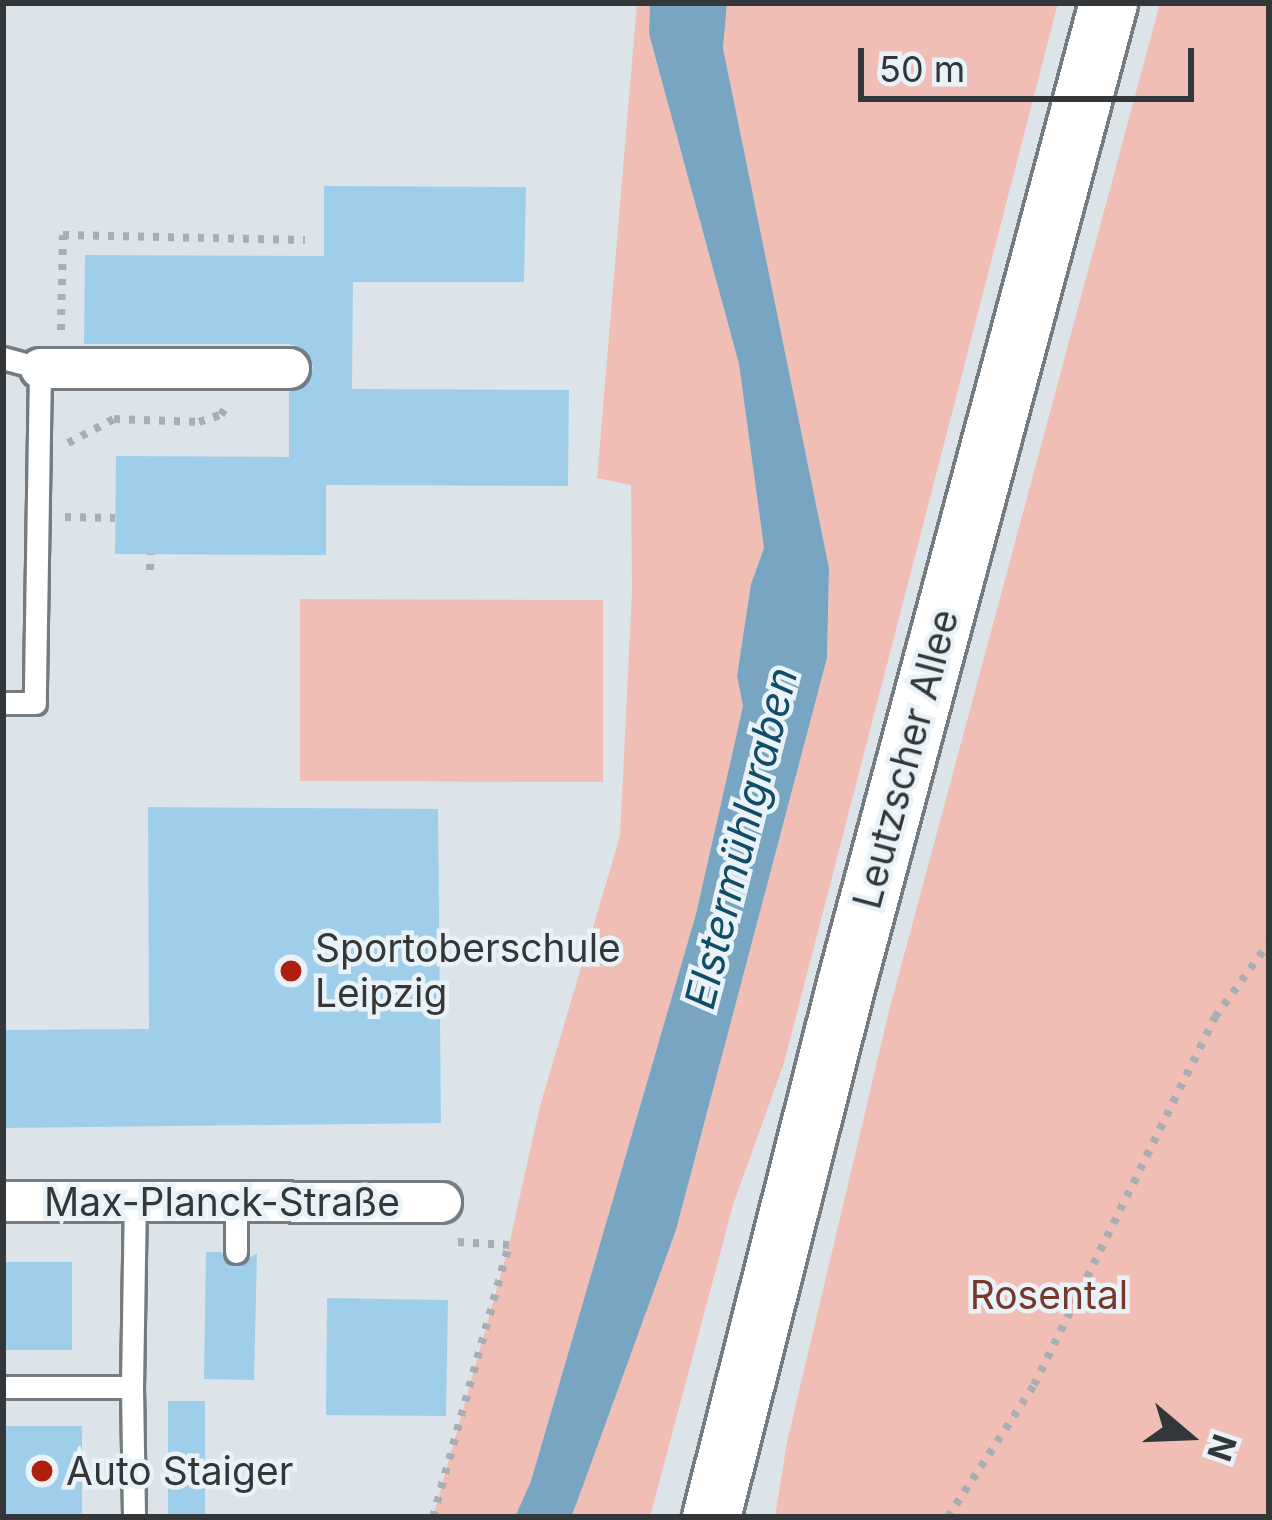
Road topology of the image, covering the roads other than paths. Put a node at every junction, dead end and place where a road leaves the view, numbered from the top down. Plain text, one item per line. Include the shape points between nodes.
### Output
1 (1108, 3) edge
2 (35, 365) edge
3 (289, 368) dead end
4 (3, 703) edge
5 (3, 1201) edge
6 (441, 1202) road end
7 (134, 1203) junction
8 (236, 1203) junction
9 (236, 1252) dead end
10 (132, 1387) junction
11 (3, 1388) edge
12 (134, 1517) edge
13 (711, 1517) edge

1 - 13 main road, Leutzscher Allee
2 - 3 street
2 - 4 lane via 35,703
5 - 7 street, Max-Planck-Straße
6 - 8 street, Max-Planck-Straße
7 - 8 street, Max-Planck-Straße
7 - 10 lane
8 - 9 lane
10 - 11 lane
10 - 12 lane

